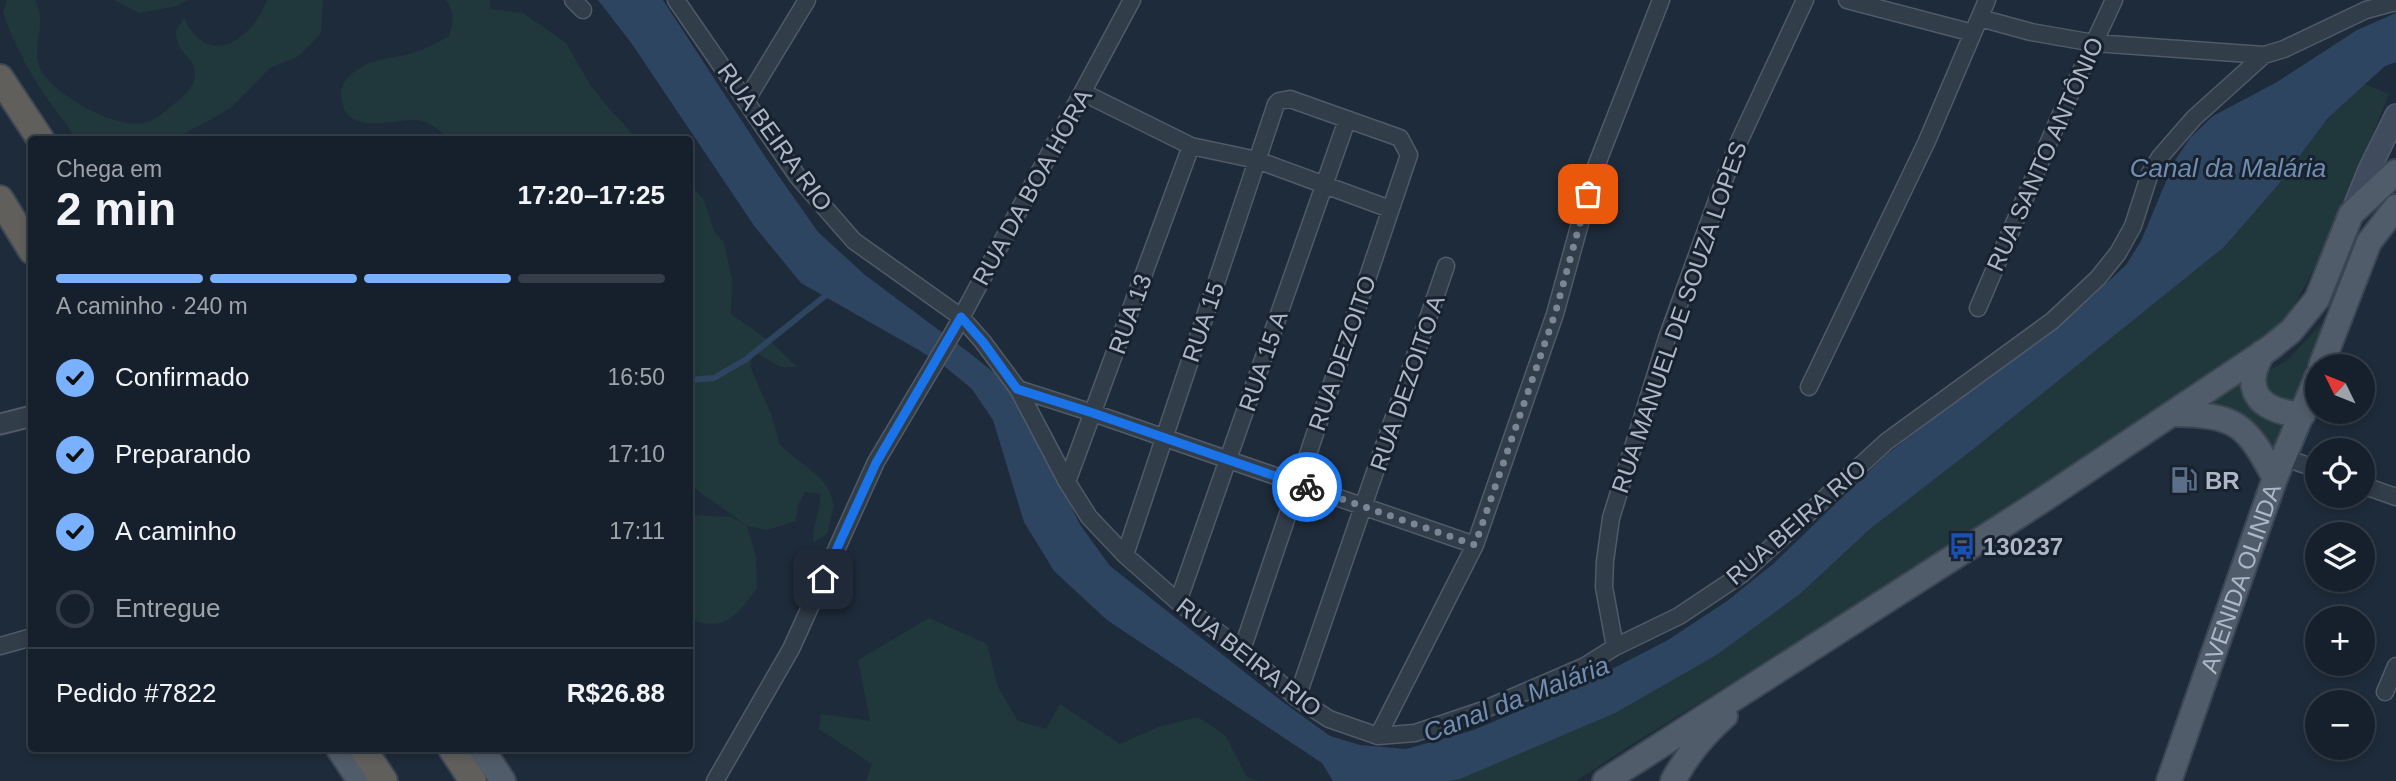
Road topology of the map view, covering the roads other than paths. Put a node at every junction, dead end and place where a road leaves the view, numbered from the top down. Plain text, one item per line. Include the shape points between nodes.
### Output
1 (676, 0) edge
2 (807, 0) edge
3 (1132, 0) edge
4 (1661, 0) edge
5 (1805, 0) edge
6 (1847, 0) edge
7 (1987, 0) edge
8 (2114, 0) edge
9 (2396, 2) edge
10 (1977, 25) junction
11 (2094, 43) junction
12 (2263, 54) junction
13 (0, 78) edge
14 (1084, 93) junction
15 (747, 99) junction
16 (2396, 115) edge
17 (1347, 120) junction
18 (38, 136) edge
19 (1191, 146) junction
20 (1257, 160) junction
21 (2396, 172) edge
22 (1324, 185) junction
23 (0, 198) edge
24 (2396, 207) edge
25 (1390, 209) junction
26 (2351, 214) junction
27 (28, 244) edge
28 (1446, 266) dead end
29 (1978, 308) dead end
30 (957, 324) junction
31 (2262, 353) junction
32 (2326, 354) edge
33 (1809, 387) dead end
34 (1017, 389) junction
35 (2305, 409) edge
36 (1093, 413) junction
37 (2174, 414) junction
38 (2303, 414) junction
39 (28, 417) edge
40 (0, 424) edge
41 (1164, 437) junction
42 (1228, 460) junction
43 (2279, 468) junction
44 (2305, 469) edge
45 (1067, 482) junction
46 (1298, 484) junction
47 (2375, 490) edge
48 (2396, 497) edge
49 (1364, 507) junction
50 (1475, 545) junction
51 (1125, 555) junction
52 (1178, 602) junction
53 (28, 638) edge
54 (0, 646) edge
55 (1615, 647) junction
56 (1242, 650) junction
57 (2396, 666) edge
58 (1773, 674) junction
59 (2385, 692) dead end
60 (1297, 698) junction
61 (1378, 736) junction
62 (342, 752) edge
63 (365, 752) edge
64 (454, 752) edge
65 (484, 752) edge
66 (360, 781) edge
67 (384, 781) edge
68 (473, 781) edge
69 (503, 781) edge
70 (715, 781) edge
71 (1605, 781) edge
72 (1673, 781) edge
73 (2169, 781) edge

1 - 15 street, RUA BEIRA RIO
2 - 15 street
3 - 14 street, RUA DA BOA HORA
4 - 50 street via 1595,169 1555,314
5 - 55 street, RUA MANUEL DE SOUZA LOPES via 1736,148 1667,338 1611,517 1604,587
6 - 10 street
7 - 10 street
8 - 11 street, RUA SANTO ANTÔNIO
9 - 12 street
10 - 11 street
10 - 33 street
11 - 12 street
11 - 29 street, RUA SANTO ANTÔNIO
12 - 55 street, RUA BEIRA RIO via 2194,118 2160,157 2118,253 2052,321 1886,442 1742,574 1679,616
13 - 18 highway
14 - 19 street
14 - 30 street, RUA DA BOA HORA
15 - 30 street, RUA BEIRA RIO via 798,177 854,241
16 - 26 main road
17 - 20 street, RUA 15 via 1290,99 1279,101
17 - 22 street, RUA 15 A
17 - 25 street, RUA DEZOITO via 1400,138 1409,155
19 - 20 street
19 - 36 street, RUA 13
20 - 22 street
20 - 41 street, RUA 15
21 - 26 main road
22 - 25 street
22 - 42 street, RUA 15 A
23 - 27 highway
24 - 32 main road via 2370,242
25 - 46 street, RUA DEZOITO
26 - 31 main road via 2325,282 2304,317
28 - 49 street, RUA DEZOITO A
30 - 34 street, RUA BEIRA RIO via 983,342
30 - 70 street, RUA DA BOA HORA via 876,463 791,649
31 - 37 main road
31 - 38 main road via 2254,374 2258,396 2273,410
34 - 36 street
34 - 45 street, RUA BEIRA RIO
35 - 38 main road, AVENIDA OLINDA
36 - 41 street
36 - 45 street, RUA 13
37 - 43 main road via 2205,415 2239,425
37 - 58 main road
38 - 43 main road, AVENIDA OLINDA
39 - 40 street
41 - 42 street
41 - 51 street, RUA 15
42 - 46 street
42 - 52 street, RUA 15 A
43 - 44 street
43 - 73 main road, AVENIDA OLINDA
45 - 51 street, RUA BEIRA RIO via 1089,517
46 - 49 street
46 - 56 street, RUA DEZOITO
47 - 48 street
49 - 50 street
49 - 60 street, RUA DEZOITO A
50 - 61 street
51 - 52 street, RUA BEIRA RIO
52 - 56 street, RUA BEIRA RIO
53 - 54 street
55 - 61 street, RUA BEIRA RIO via 1585,666 1483,710 1415,733
56 - 60 street, RUA BEIRA RIO
57 - 59 street
58 - 71 main road
58 - 72 main road via 1707,731
60 - 61 street, RUA BEIRA RIO via 1329,719
62 - 66 main road
63 - 67 highway
64 - 68 highway
65 - 69 main road

